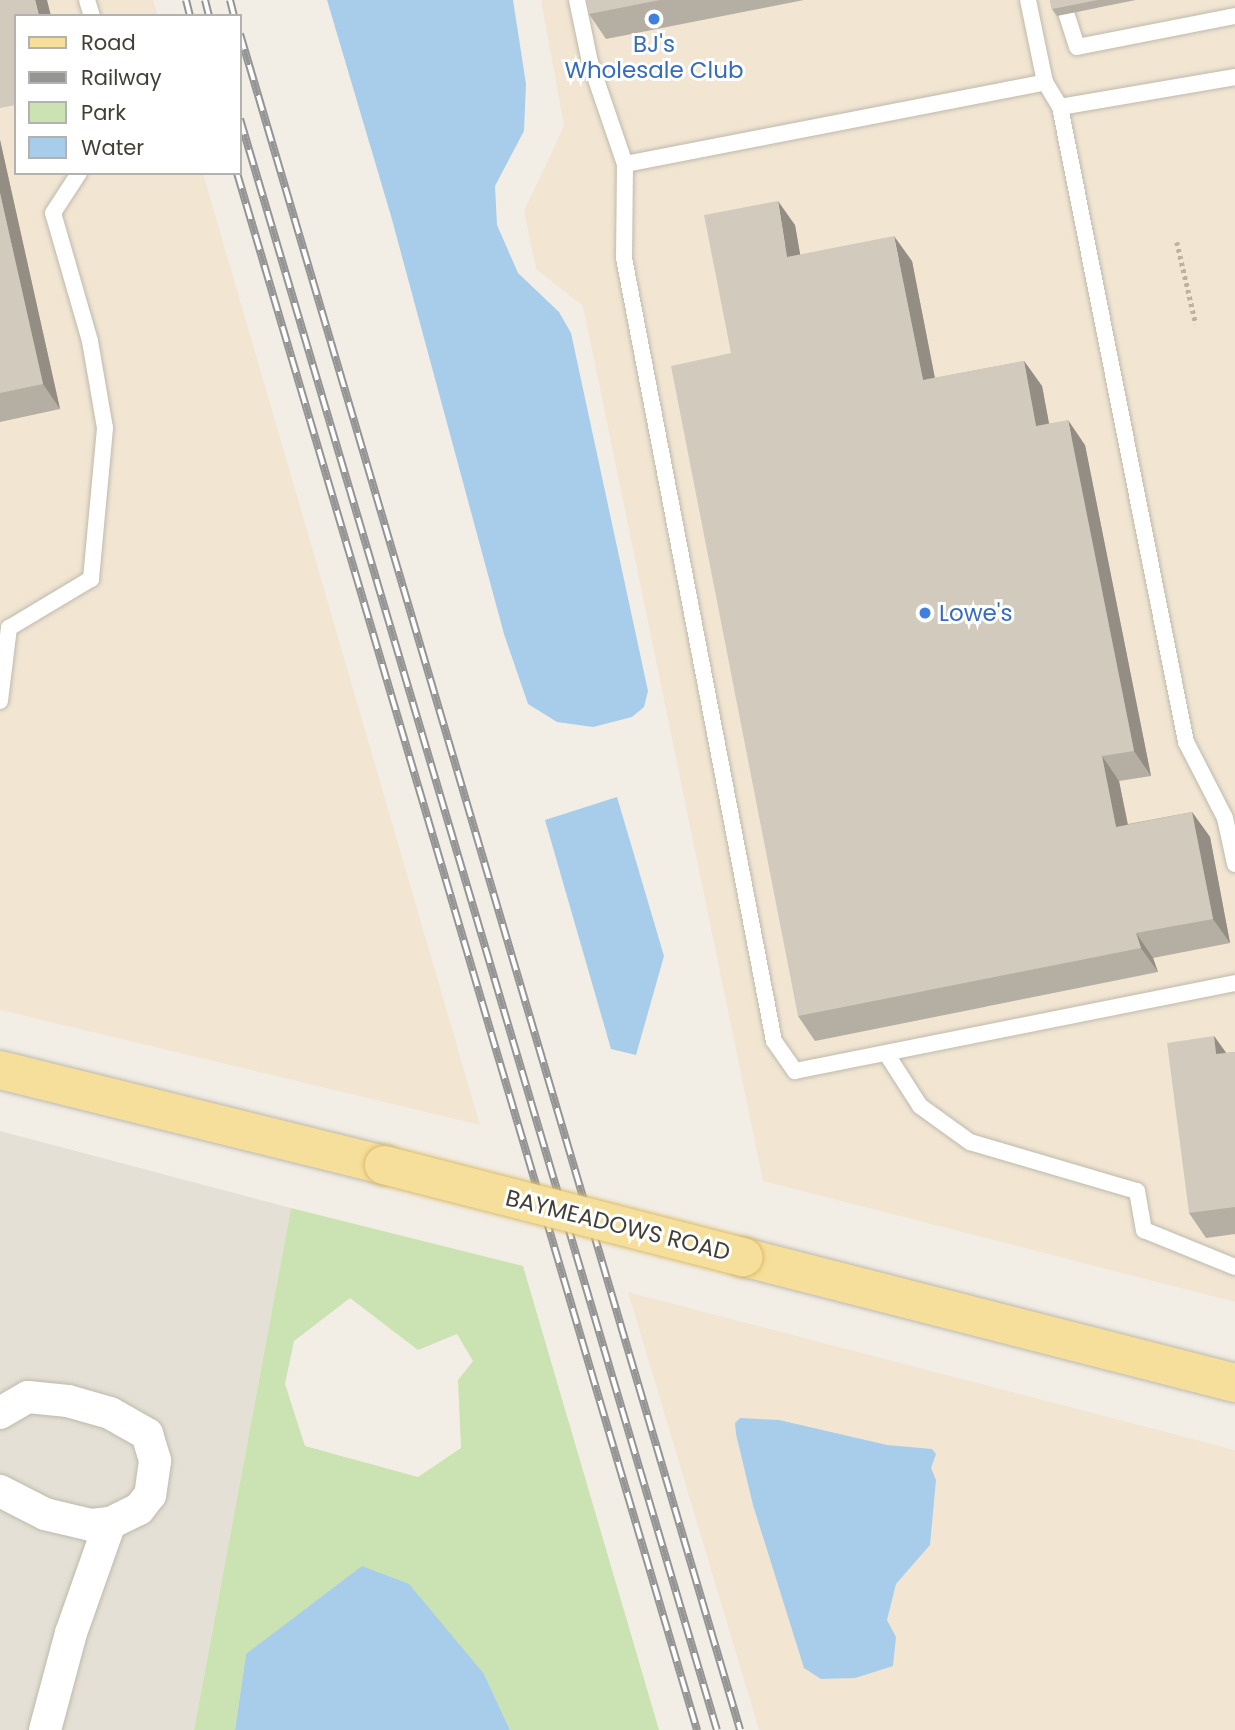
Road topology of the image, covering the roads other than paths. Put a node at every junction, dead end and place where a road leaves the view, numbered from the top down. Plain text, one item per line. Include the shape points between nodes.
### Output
1 (577, 0) edge
2 (1028, 0) edge
3 (1062, 0) edge
4 (1235, 16) edge
5 (1235, 77) edge
6 (1045, 82) junction
7 (1060, 107) junction
8 (625, 164) junction
9 (78, 175) edge
10 (0, 701) edge
11 (1235, 864) edge
12 (1235, 983) edge
13 (886, 1053) junction
14 (0, 1070) edge
15 (1235, 1267) edge
16 (1235, 1383) edge
17 (0, 1413) edge
18 (0, 1491) edge
19 (110, 1523) junction
20 (46, 1730) edge

1 - 8 lane via 590,62
2 - 6 lane
3 - 4 lane via 1077,47
5 - 7 lane
6 - 7 lane
6 - 8 lane
7 - 11 lane via 1186,743 1225,818
8 - 13 lane via 624,258 774,1041 795,1071
9 - 10 lane via 53,213 90,341 105,428 91,579 9,628
12 - 13 lane
13 - 15 lane via 920,1106 970,1142 1137,1191 1144,1230
14 - 16 main road, BAYMEADOWS ROAD, bridge
17 - 19 street via 28,1398 68,1401 110,1413 147,1434 155,1461 150,1495 139,1509
18 - 19 street via 45,1514 91,1525
19 - 20 street via 71,1633

